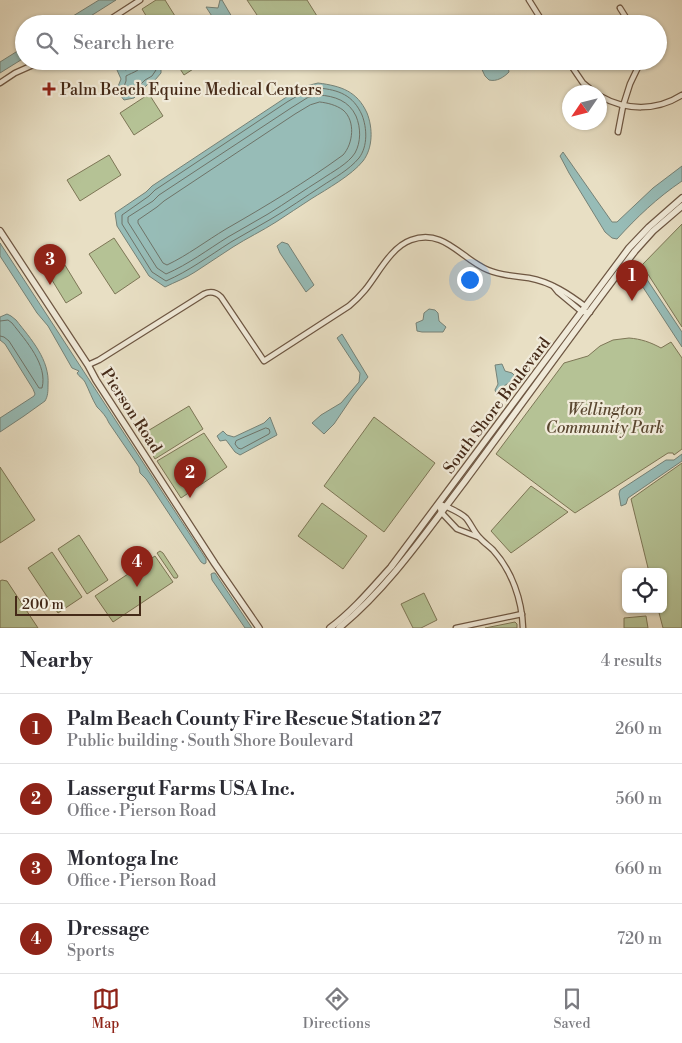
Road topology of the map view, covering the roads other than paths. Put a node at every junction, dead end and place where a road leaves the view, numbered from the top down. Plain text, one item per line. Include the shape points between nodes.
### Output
1 (140, 0) edge
2 (529, 0) edge
3 (620, 8) dead end
4 (117, 15) edge
5 (538, 15) edge
6 (624, 15) edge
7 (22, 70) edge
8 (575, 70) edge
9 (637, 70) edge
10 (0, 83) edge
11 (586, 85) edge
12 (682, 95) edge
13 (607, 100) edge
14 (623, 106) junction
15 (618, 132) dead end
16 (682, 198) edge
17 (682, 206) edge
18 (0, 231) edge
19 (586, 310) junction
20 (88, 365) junction
21 (438, 504) junction
22 (445, 506) junction
23 (441, 512) junction
24 (478, 537) junction
25 (522, 614) junction
26 (259, 628) edge
27 (330, 628) edge
28 (339, 628) edge
29 (456, 628) edge
30 (523, 628) edge

1 - 4 street
2 - 5 street
3 - 6 street
7 - 10 street
8 - 11 street
9 - 14 street
12 - 14 street via 652,107
13 - 14 street
14 - 15 street
16 - 19 street, South Shore Boulevard via 630,248
17 - 19 street, South Shore Boulevard via 653,231
18 - 20 street, Pierson Road
19 - 20 street via 560,288 536,279 501,275 476,264 440,240 417,238 397,248 354,301 264,361 221,296 210,292
19 - 21 street, South Shore Boulevard
19 - 22 street, South Shore Boulevard
20 - 26 street, Pierson Road
21 - 22 street
21 - 23 street
21 - 27 street, South Shore Boulevard via 391,567
22 - 23 street, South Shore Boulevard
22 - 24 street via 465,518
23 - 24 street via 457,529
23 - 28 street, South Shore Boulevard via 379,591
24 - 25 street via 505,567 516,590
25 - 29 street
25 - 30 street

